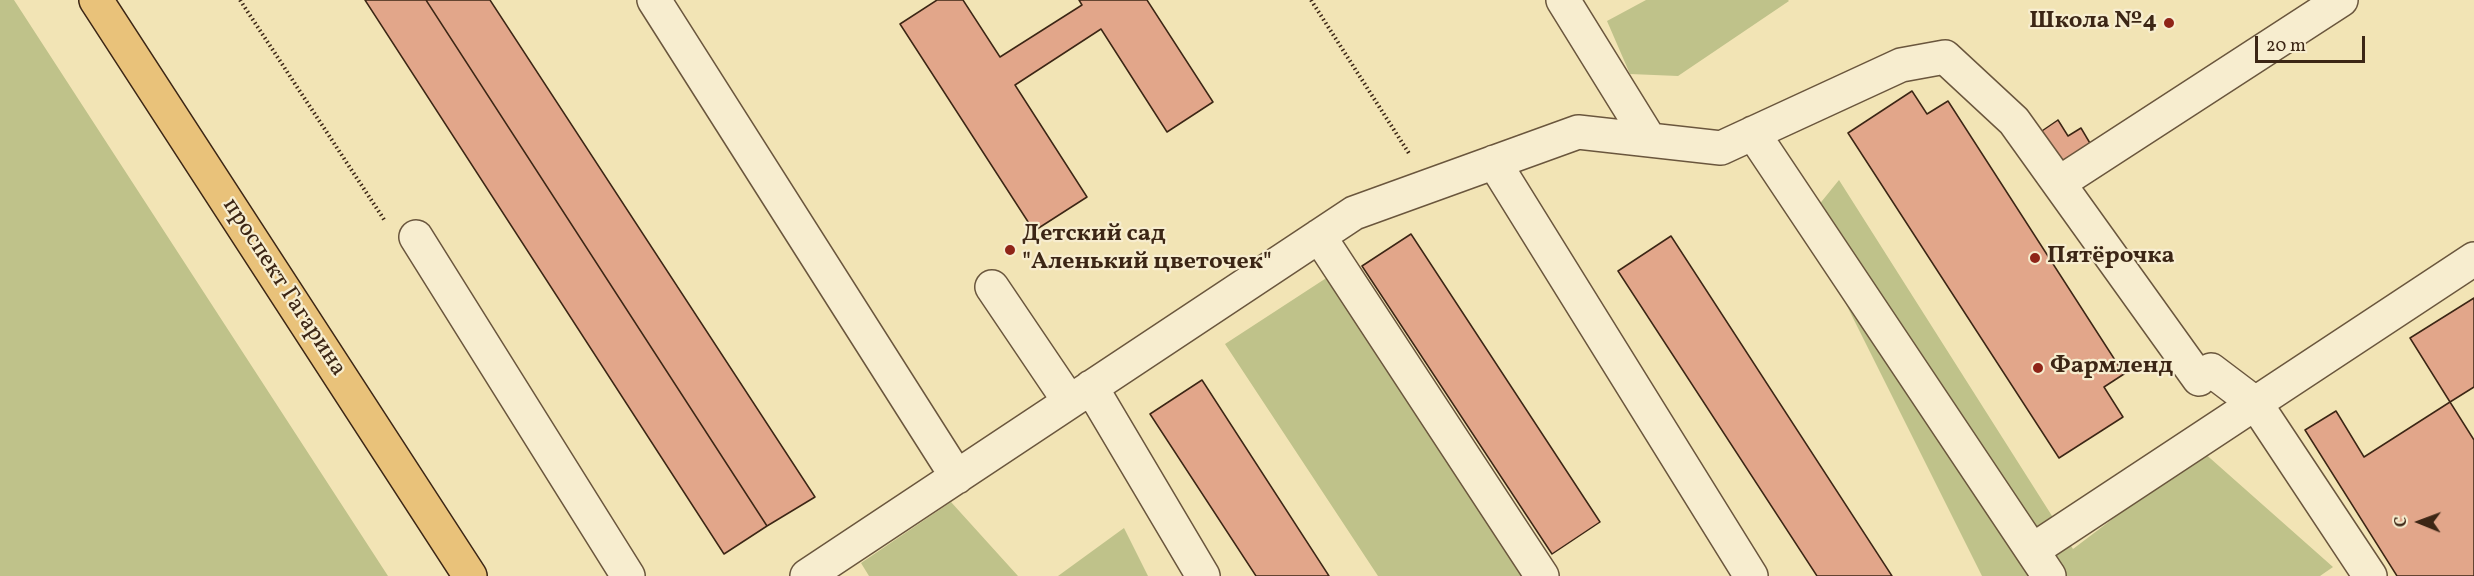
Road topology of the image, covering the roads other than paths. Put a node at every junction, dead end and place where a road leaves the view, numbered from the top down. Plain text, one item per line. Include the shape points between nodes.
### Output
1 (96, 0) edge
2 (654, 0) edge
3 (1563, 0) edge
4 (2341, 0) edge
5 (1753, 133) junction
6 (1649, 139) junction
7 (1494, 162) junction
8 (2059, 183) junction
9 (1319, 236) junction
10 (416, 237) dead end
11 (2474, 259) edge
12 (992, 287) dead end
13 (1080, 394) junction
14 (2256, 404) junction
15 (957, 477) junction
16 (2041, 563) edge
17 (2364, 574) edge
18 (470, 576) edge
19 (628, 576) edge
20 (807, 576) edge
21 (1203, 576) edge
22 (1542, 576) edge
23 (1751, 576) edge

1 - 18 main road, проспект Гагарина
2 - 15 lane
3 - 6 lane
4 - 8 lane
5 - 6 lane via 1721,148
5 - 8 lane via 1901,65 1945,57 2014,121
5 - 16 lane
6 - 7 lane via 1578,132
7 - 9 lane via 1354,213
7 - 23 lane
8 - 14 lane via 2205,374
9 - 13 lane
9 - 22 lane
10 - 19 lane
11 - 14 lane
12 - 13 lane
13 - 15 lane
13 - 21 lane
14 - 16 lane
14 - 17 lane
15 - 20 lane

